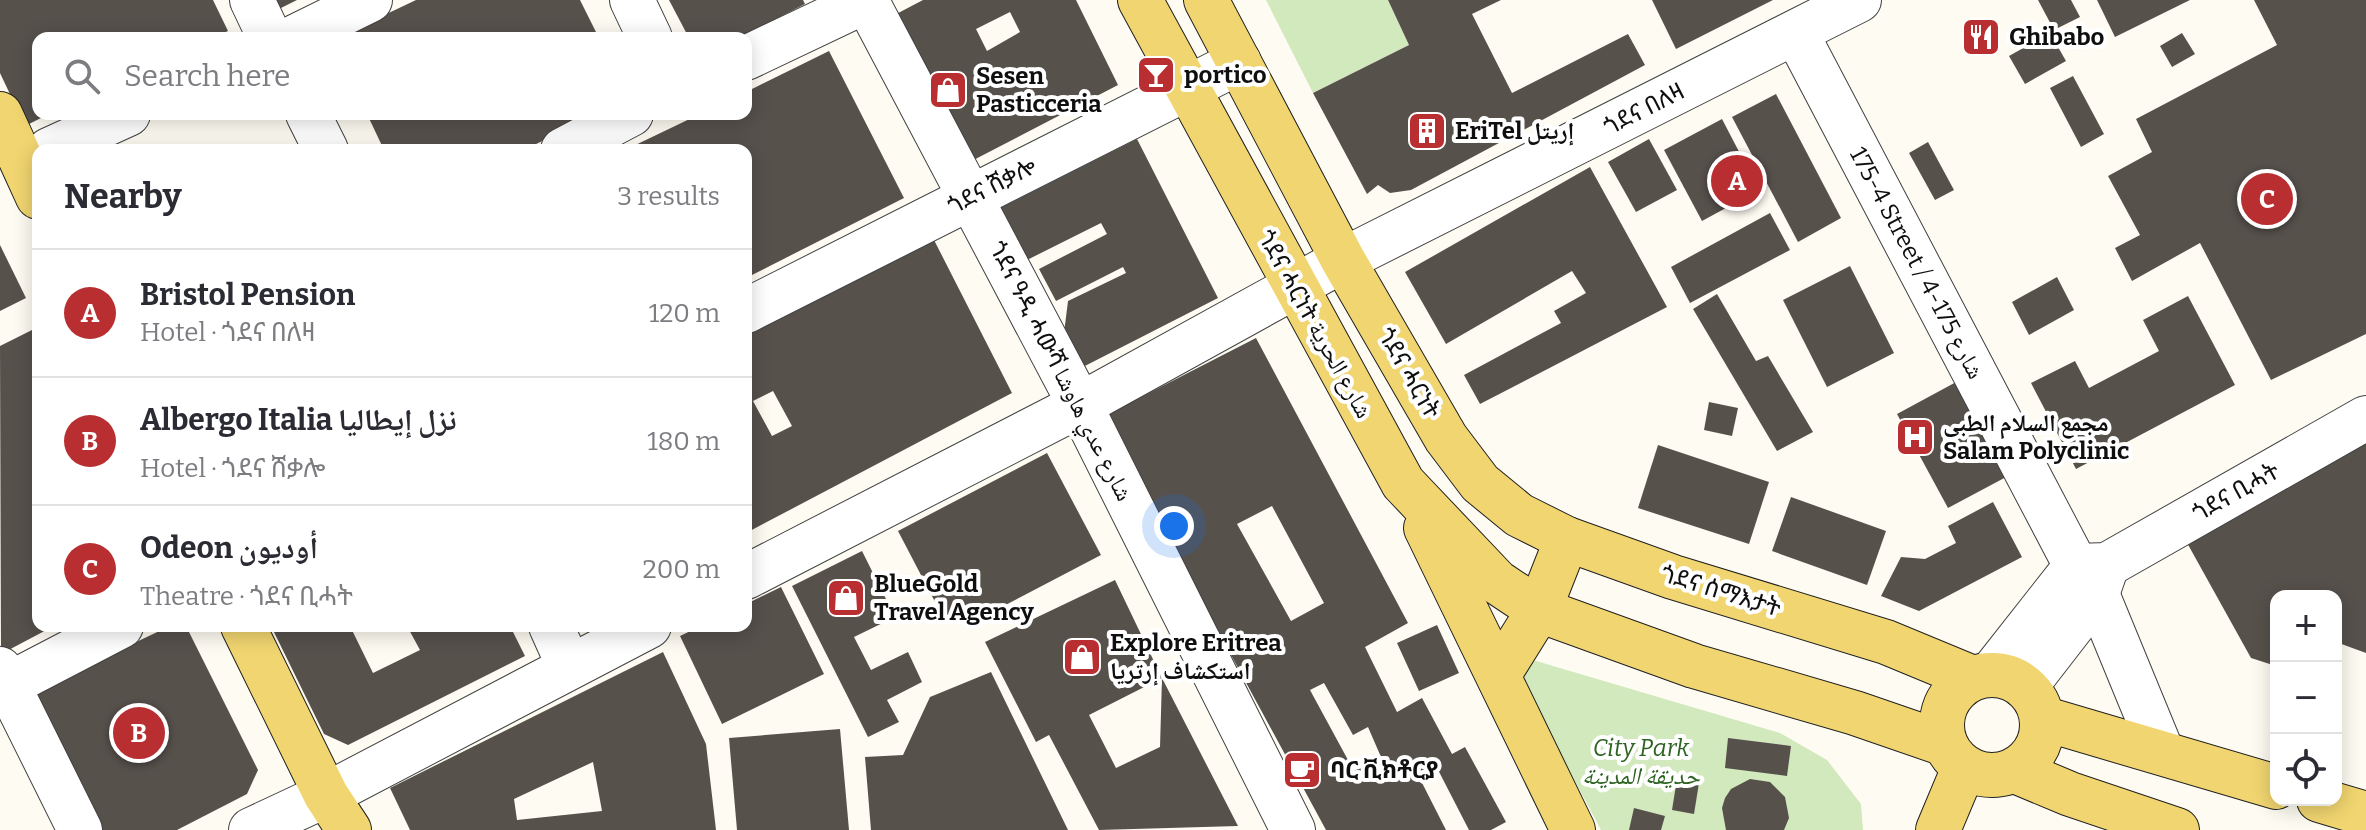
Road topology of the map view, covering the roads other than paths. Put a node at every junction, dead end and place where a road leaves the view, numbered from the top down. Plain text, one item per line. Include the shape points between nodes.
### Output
1 (252, 0) edge
2 (370, 0) edge
3 (632, 0) edge
4 (867, 0) edge
5 (1140, 0) edge
6 (1206, 0) edge
7 (1859, 0) edge
8 (267, 32) edge
9 (305, 32) edge
10 (647, 32) edge
11 (1796, 33) junction
12 (752, 55) edge
13 (1239, 62) junction
14 (1186, 89) junction
15 (0, 114) edge
16 (117, 120) edge
17 (311, 120) edge
18 (620, 120) edge
19 (72, 144) edge
20 (323, 144) edge
21 (574, 144) edge
22 (29, 167) edge
23 (971, 197) junction
24 (1343, 260) junction
25 (1293, 286) junction
26 (752, 308) edge
27 (1080, 405) junction
28 (2366, 418) edge
29 (1403, 483) junction
30 (1480, 483) joint
31 (1567, 539) junction
32 (752, 574) edge
33 (2093, 575) junction
34 (1539, 610) junction
35 (108, 632) edge
36 (246, 632) edge
37 (554, 632) edge
38 (637, 632) edge
39 (569, 666) junction
40 (1499, 674) junction
41 (3, 681) edge
42 (2008, 689) junction
43 (2162, 752) junction
44 (1955, 756) junction
45 (2015, 771) junction
46 (2270, 785) edge
47 (2339, 806) edge
48 (337, 813) edge
49 (2366, 814) edge
50 (80, 830) edge
51 (251, 830) edge
52 (1293, 830) edge
53 (1573, 830) edge
54 (1938, 830) edge
55 (2177, 830) edge

1 - 8 street
2 - 9 street
3 - 10 street
4 - 12 street
4 - 23 street, ጎደና ዓዲ ሓውሻ شارع عدي هاوشا
5 - 14 main road, ጎደና ሓርነት شارع الحرية
6 - 13 main road
7 - 11 street, ጎደና በለዛ
11 - 24 street, ጎደና በለዛ
11 - 33 street, 175-4 Street / شارع 175-4
13 - 14 street, ጎደና ሸቃሎ
13 - 24 main road
14 - 23 street, ጎደና ሸቃሎ
14 - 25 main road, ጎደና ሓርነት شارع الحرية
15 - 22 main road
16 - 19 street
17 - 20 street
18 - 21 street
23 - 26 street, ጎደና ሸቃሎ
23 - 27 street, ጎደና ዓዲ ሓውሻ شارع عدي هاوشا
24 - 25 street, ጎደና በለዛ
24 - 30 main road, ጎደና ሓርነት via 1446,438
25 - 27 street, ጎደና በለዛ
25 - 29 main road, ጎደና ሓርነት شارع الحرية
27 - 32 street, ጎደና በለዛ
27 - 52 street, ጎደና ዓዲ ሓውሻ شارع عدي هاوشا
28 - 33 street, ጎደና ቢሓት
29 - 34 main road, ጎደና ሓርነት شارع الحرية via 1497,582
29 - 40 main road
30 - 31 main road, ጎደና ሰማእታት via 1519,515
31 - 34 main road
31 - 42 main road, ጎደና ሰማእታት via 1886,642
33 - 42 street, ጎደና ቢሓት
33 - 43 street, 175-4 Street / شارع 175-4
34 - 40 main road
34 - 44 main road via 1694,666 1855,713
35 - 41 street
36 - 48 main road
37 - 39 street
38 - 39 street
39 - 48 street
40 - 53 main road
41 - 50 street
42 - 43 main road, ጎደና ሰማእታት
42 - 44 main road via 1959,686 1943,713 1941,729
42 - 45 main road via 2037,748
43 - 46 main road, ጎደና ሰማእታት
44 - 45 main road via 1989,776
44 - 54 main road
45 - 55 main road
47 - 49 main road
48 - 51 street

